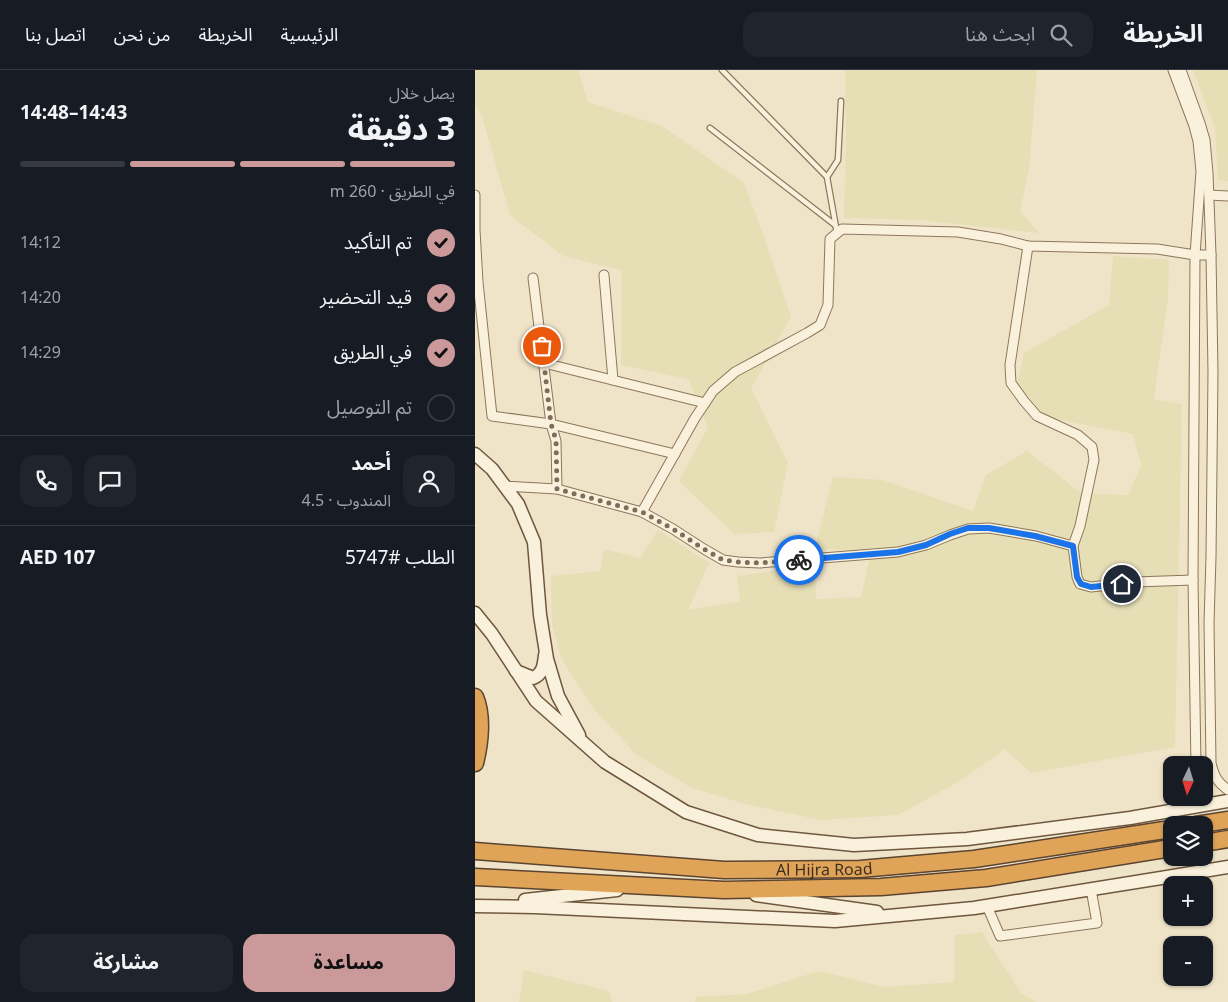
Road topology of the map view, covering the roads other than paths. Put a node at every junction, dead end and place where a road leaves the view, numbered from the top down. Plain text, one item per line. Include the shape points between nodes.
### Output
1 (722, 70) edge
2 (1173, 70) edge
3 (1181, 70) edge
4 (841, 101) dead end
5 (711, 128) dead end
6 (827, 177) junction
7 (475, 195) edge
8 (1209, 195) junction
9 (1228, 196) edge
10 (836, 229) junction
11 (1028, 246) junction
12 (1195, 255) junction
13 (1211, 255) junction
14 (604, 276) dead end
15 (533, 278) dead end
16 (544, 363) junction
17 (613, 380) junction
18 (705, 403) junction
19 (551, 424) junction
20 (1193, 435) junction
21 (1212, 436) junction
22 (475, 454) edge
23 (675, 454) junction
24 (504, 486) junction
25 (557, 489) junction
26 (642, 512) junction
27 (1073, 546) junction
28 (1193, 580) junction
29 (475, 613) edge
30 (1194, 623) junction
31 (1209, 623) junction
32 (546, 653) junction
33 (516, 672) junction
34 (475, 697) edge
35 (583, 741) junction
36 (1196, 756) edge
37 (475, 763) edge
38 (1228, 790) edge
39 (1228, 801) edge
40 (1175, 806) edge
41 (1168, 812) junction
42 (1228, 820) edge
43 (1213, 822) edge
44 (1163, 830) edge
45 (1228, 839) edge
46 (1213, 842) edge
47 (1163, 849) edge
48 (475, 851) edge
49 (1228, 867) edge
50 (475, 877) edge
51 (645, 886) junction
52 (1091, 889) junction
53 (724, 890) junction
54 (475, 906) edge
55 (987, 906) junction
56 (900, 915) junction

1 - 6 lane
2 - 12 street via 1198,141 1201,171
3 - 8 street via 1205,140
4 - 6 lane via 838,160
5 - 10 lane
6 - 10 lane
7 - 19 street via 479,282 492,416
8 - 9 street
8 - 13 street
10 - 11 street via 958,232
10 - 18 street via 830,240 828,305 820,325 735,372 713,391
11 - 12 street via 1157,249
11 - 27 street via 1010,365 1011,383 1037,416 1078,435 1092,447 1094,460
12 - 13 street
12 - 20 street
13 - 21 street
14 - 17 street
15 - 16 street
16 - 17 street
16 - 19 street
17 - 18 street
18 - 23 street
19 - 23 street
19 - 25 street via 556,440
20 - 21 street
20 - 28 street
21 - 31 street
22 - 24 main road via 492,469
23 - 26 street
24 - 25 street
24 - 32 main road via 518,504 534,542
25 - 26 street
26 - 27 street via 723,560 738,562 898,552 968,528 989,528
27 - 28 street via 1077,577 1086,586
28 - 30 street
29 - 33 main road
30 - 31 street
30 - 36 street
31 - 38 street via 1211,762 1214,776
32 - 33 main road via 537,676 533,678
32 - 35 main road via 558,696
33 - 35 main road via 536,701
34 - 37 highway via 479,731
35 - 41 main road via 605,762 686,812 758,835 854,845 967,839
39 - 41 main road
40 - 41 street
42 - 43 highway
44 - 48 highway, Al Hijra Road via 974,859 859,869 724,870
45 - 46 highway
47 - 53 highway, Al Hijra Road via 986,878 881,887
49 - 52 main road
50 - 51 highway, Al Hijra Road
51 - 53 highway, Al Hijra Road
51 - 54 main road
52 - 55 main road
52 - 55 street via 1097,923 1000,936
53 - 56 main road
54 - 56 main road via 835,921
55 - 56 main road

